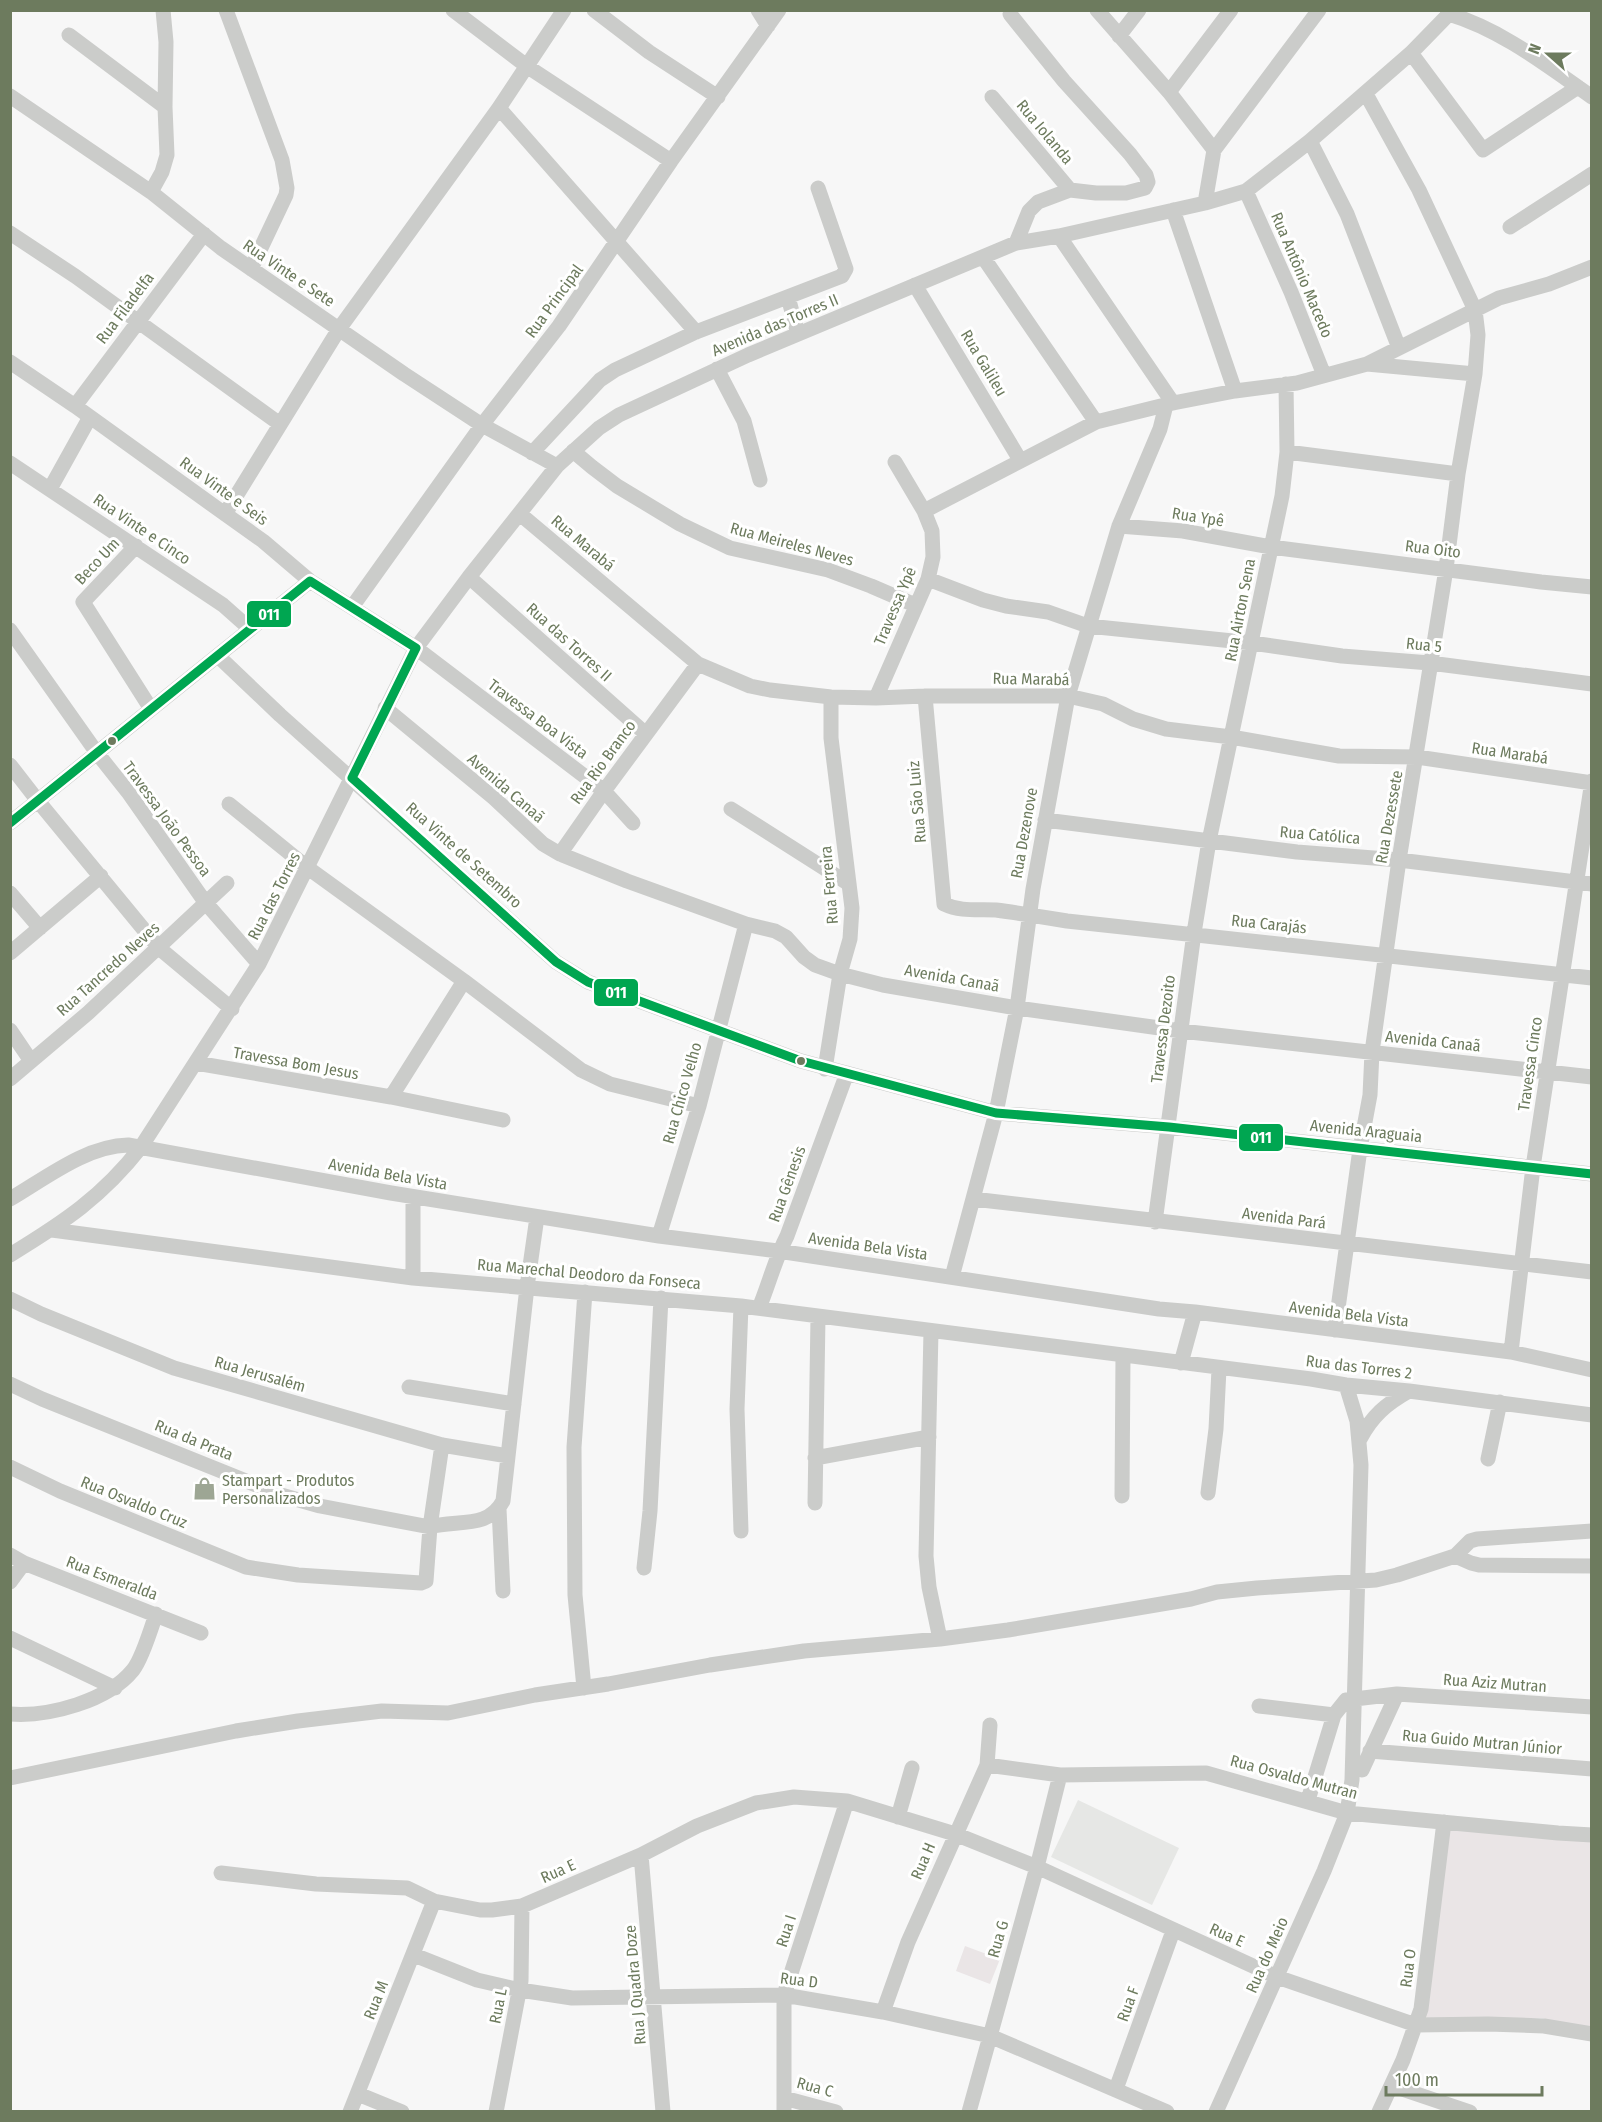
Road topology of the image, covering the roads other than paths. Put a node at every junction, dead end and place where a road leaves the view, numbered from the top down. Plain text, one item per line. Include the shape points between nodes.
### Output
1 (163, 10) edge
2 (226, 10) edge
3 (453, 10) edge
4 (564, 10) edge
5 (594, 10) edge
6 (758, 10) edge
7 (779, 10) edge
8 (1097, 10) edge
9 (1139, 10) edge
10 (1231, 10) edge
11 (1319, 10) edge
12 (1448, 12) edge
13 (1010, 14) dead end
14 (768, 26) junction
15 (69, 35) dead end
16 (1119, 36) junction
17 (1411, 52) junction
18 (528, 67) junction
19 (1578, 87) junction
20 (1169, 92) junction
21 (1366, 94) junction
22 (10, 96) edge
23 (718, 97) junction
24 (992, 97) dead end
25 (1592, 97) edge
26 (165, 107) junction
27 (499, 108) junction
28 (1310, 141) junction
29 (1214, 150) junction
30 (671, 161) junction
31 (1592, 174) edge
32 (818, 188) dead end
33 (1071, 190) junction
34 (1246, 191) junction
35 (151, 192) junction
36 (1205, 202) junction
37 (1173, 210) junction
38 (1510, 227) dead end
39 (10, 232) edge
40 (204, 234) junction
41 (1059, 236) junction
42 (617, 243) junction
43 (1016, 243) junction
44 (982, 257) junction
45 (1592, 267) edge
46 (251, 269) junction
47 (915, 285) junction
48 (788, 297) junction
49 (1475, 309) junction
50 (136, 322) junction
51 (339, 329) junction
52 (696, 332) junction
53 (798, 334) junction
54 (1399, 348) junction
55 (10, 362) edge
56 (1367, 364) junction
57 (717, 369) junction
58 (1475, 374) junction
59 (1324, 375) junction
60 (1286, 384) junction
61 (1235, 391) junction
62 (1169, 404) junction
63 (75, 406) junction
64 (90, 417) junction
65 (1096, 422) junction
66 (280, 424) junction
67 (482, 425) junction
68 (573, 451) junction
69 (1287, 452) junction
70 (532, 453) junction
71 (1020, 460) junction
72 (895, 462) dead end
73 (10, 463) edge
74 (557, 466) junction
75 (1458, 474) junction
76 (760, 480) dead end
77 (50, 489) junction
78 (924, 511) junction
79 (225, 514) junction
80 (520, 514) junction
81 (1119, 526) junction
82 (136, 546) junction
83 (1270, 548) junction
84 (1446, 569) junction
85 (469, 577) junction
86 (928, 579) junction
87 (310, 581) junction
88 (1592, 587) edge
89 (915, 605) junction
90 (352, 607) junction
91 (1088, 626) junction
92 (250, 629) junction
93 (10, 630) edge
94 (1252, 643) junction
95 (416, 648) junction
96 (218, 656) junction
97 (1430, 663) junction
98 (698, 664) junction
99 (1592, 684) edge
100 (925, 696) junction
101 (1068, 696) junction
102 (831, 697) junction
103 (876, 698) junction
104 (385, 708) junction
105 (151, 709) junction
106 (646, 734) junction
107 (1231, 737) junction
108 (97, 753) junction
109 (1417, 758) junction
110 (10, 765) edge
111 (352, 778) junction
112 (1591, 783) edge
113 (604, 791) junction
114 (38, 801) junction
115 (229, 804) dead end
116 (731, 809) dead end
117 (1046, 820) junction
118 (10, 823) edge
119 (633, 823) dead end
120 (1209, 841) junction
121 (560, 854) junction
122 (1399, 860) junction
123 (308, 868) junction
124 (101, 876) junction
125 (227, 883) dead end
126 (1584, 883) edge
127 (849, 884) junction
128 (10, 893) edge
129 (205, 902) junction
130 (944, 904) joint
131 (1030, 915) junction
132 (746, 924) junction
133 (39, 928) junction
134 (1194, 933) junction
135 (159, 948) junction
136 (10, 953) edge
137 (1386, 955) junction
138 (259, 964) junction
139 (840, 974) junction
140 (1562, 974) junction
141 (1592, 978) edge
142 (464, 981) junction
143 (1017, 1008) junction
144 (232, 1009) junction
145 (10, 1030) edge
146 (718, 1031) junction
147 (1181, 1031) junction
148 (1372, 1052) junction
149 (31, 1061) junction
150 (196, 1063) junction
151 (825, 1069) junction
152 (1547, 1072) junction
153 (847, 1073) junction
154 (1592, 1077) edge
155 (10, 1079) edge
156 (391, 1097) junction
157 (699, 1106) junction
158 (996, 1113) junction
159 (503, 1120) dead end
160 (1169, 1127) junction
161 (141, 1148) junction
162 (1360, 1149) junction
163 (1533, 1167) junction
164 (1592, 1174) edge
165 (413, 1197) junction
166 (10, 1198) edge
167 (973, 1199) junction
168 (537, 1217) junction
169 (1155, 1222) junction
170 (52, 1230) junction
171 (659, 1236) junction
172 (1348, 1244) junction
173 (778, 1251) junction
174 (10, 1255) edge
175 (1522, 1263) junction
176 (1592, 1272) edge
177 (952, 1277) junction
178 (413, 1278) junction
179 (527, 1287) junction
180 (585, 1292) junction
181 (661, 1298) junction
182 (10, 1299) edge
183 (741, 1306) junction
184 (759, 1308) junction
185 (1195, 1312) junction
186 (818, 1317) junction
187 (1335, 1330) junction
188 (931, 1331) junction
189 (1511, 1352) junction
190 (1123, 1355) junction
191 (1181, 1363) junction
192 (1219, 1369) junction
193 (1592, 1370) edge
194 (10, 1384) edge
195 (1346, 1385) junction
196 (410, 1387) dead end
197 (1409, 1391) junction
198 (1500, 1402) junction
199 (514, 1404) junction
200 (1592, 1415) edge
201 (929, 1437) junction
202 (1360, 1439) junction
203 (442, 1445) junction
204 (508, 1456) junction
205 (815, 1458) junction
206 (1488, 1459) dead end
207 (10, 1467) edge
208 (1208, 1493) dead end
209 (1122, 1496) dead end
210 (815, 1503) dead end
211 (501, 1505) junction
212 (430, 1527) junction
213 (741, 1531) dead end
214 (1592, 1531) edge
215 (1455, 1556) junction
216 (17, 1559) edge
217 (1592, 1566) edge
218 (644, 1568) dead end
219 (10, 1582) edge
220 (503, 1591) dead end
221 (156, 1614) junction
222 (201, 1633) dead end
223 (10, 1638) edge
224 (940, 1639) junction
225 (115, 1688) junction
226 (584, 1688) junction
227 (1397, 1694) junction
228 (1259, 1706) dead end
229 (1592, 1707) edge
230 (10, 1714) edge
231 (1334, 1715) junction
232 (990, 1725) dead end
233 (1370, 1751) junction
234 (987, 1765) junction
235 (912, 1768) dead end
236 (1592, 1769) edge
237 (1060, 1775) junction
238 (1357, 1775) junction
239 (10, 1778) edge
240 (1308, 1800) junction
241 (847, 1801) junction
242 (1347, 1812) junction
243 (898, 1817) junction
244 (1444, 1822) junction
245 (955, 1834) junction
246 (1592, 1834) edge
247 (641, 1855) junction
248 (1037, 1867) junction
249 (221, 1873) dead end
250 (434, 1901) junction
251 (522, 1906) junction
252 (1173, 1931) junction
253 (414, 1955) junction
254 (1277, 1977) junction
255 (520, 1990) junction
256 (784, 1995) junction
257 (654, 1997) junction
258 (883, 2012) junction
259 (1416, 2025) junction
260 (1592, 2034) edge
261 (990, 2036) junction
262 (1393, 2085) junction
263 (1116, 2089) junction
264 (358, 2094) junction
265 (784, 2105) edge
266 (350, 2112) edge
267 (402, 2112) edge
268 (496, 2112) edge
269 (663, 2112) edge
270 (836, 2112) edge
271 (969, 2112) edge
272 (1167, 2112) edge
273 (1216, 2112) edge
274 (1379, 2112) edge
275 (1470, 2112) edge

1 - 26 street
2 - 46 street via 282,160 287,188
3 - 18 street
4 - 18 street
5 - 23 street
6 - 14 street
7 - 14 street, Rua Principal
8 - 16 street
9 - 16 street
10 - 20 street
11 - 29 street
12 - 17 street
12 - 19 street via 1499,34
13 - 33 street via 1130,154 1148,181 1145,188 1126,193
14 - 23 street, Rua Principal
15 - 26 street
16 - 20 street
17 - 19 street via 1483,150
17 - 21 street
18 - 27 street
18 - 30 street
19 - 25 street
20 - 29 street
21 - 28 street
21 - 49 street, Rua Dezessete via 1419,190
22 - 35 street, Rua Vinte e Sete
23 - 30 street, Rua Principal
24 - 33 street, Rua Iolanda
26 - 35 street via 166,163
27 - 42 street
27 - 51 street
28 - 34 street
28 - 54 street via 1347,214
29 - 36 street
30 - 42 street, Rua Principal
31 - 38 street
32 - 48 street via 846,270 840,278
33 - 43 street via 1032,207
34 - 36 street, Avenida das Torres II
34 - 59 street, Rua Antônio Macedo
35 - 40 street, Rua Vinte e Sete
36 - 37 street, Avenida das Torres II
37 - 41 street, Avenida das Torres II
37 - 61 street
39 - 50 street
40 - 46 street, Rua Vinte e Sete
40 - 50 street, Rua Filadelfa
41 - 43 street, Avenida das Torres II
41 - 62 street
42 - 52 street
42 - 67 street, Rua Principal
43 - 44 street, Avenida das Torres II
44 - 47 street, Avenida das Torres II
44 - 65 street
45 - 49 street
46 - 51 street, Rua Vinte e Sete
47 - 53 street, Avenida das Torres II
47 - 71 street, Rua Galileu
48 - 52 street
48 - 53 street
49 - 54 street
49 - 58 street, Rua Dezessete via 1479,335
50 - 63 street, Rua Filadelfa
50 - 66 street
51 - 66 street
51 - 67 street, Rua Vinte e Sete
52 - 70 street via 600,380
53 - 57 street, Avenida das Torres II
54 - 56 street
55 - 63 street, Rua Vinte e Seis
56 - 58 street
56 - 59 street
57 - 68 street, Avenida das Torres II via 619,415
57 - 76 street via 744,421
58 - 75 street, Rua Dezessete
59 - 60 street
60 - 61 street
60 - 69 street, Rua Airton Sena
61 - 62 street
62 - 65 street
62 - 81 street, Rua Dezenove
63 - 64 street, Rua Vinte e Seis
64 - 77 street
64 - 79 street, Rua Vinte e Seis
65 - 71 street
66 - 79 street
67 - 70 street, Rua Vinte e Sete
67 - 90 street, Rua Principal
68 - 74 street, Avenida das Torres II
68 - 89 street, Rua Meireles Neves via 617,486 680,524 730,548 828,570
69 - 75 street
69 - 83 street, Rua Airton Sena
70 - 74 street, Rua Vinte e Sete
71 - 78 street
72 - 78 street, Travessa Ypê
73 - 77 street, Rua Vinte e Cinco
74 - 80 street, Avenida das Torres II
75 - 84 street, Rua Dezessete
77 - 82 street, Rua Vinte e Cinco
78 - 86 street, Travessa Ypê via 934,545
79 - 87 street, Rua Vinte e Seis
80 - 85 street, Avenida das Torres II
80 - 98 street, Rua Marabá
81 - 83 street, Rua Ypê via 1183,531
81 - 91 street, Rua Dezenove
82 - 92 street, Rua Vinte e Cinco via 223,605
82 - 105 street, Beco Um via 83,602
83 - 84 street, Rua Oito
83 - 94 street, Rua Airton Sena
84 - 88 street, Rua Oito
84 - 97 street, Rua Dezessete
85 - 95 street, Avenida das Torres II
85 - 106 street, Rua das Torres II
86 - 89 street, Travessa Ypê
86 - 91 street via 983,600 1048,612
87 - 90 street, Rua Vinte e Seis
87 - 92 street
89 - 103 street, Travessa Ypê
90 - 95 street, Rua Vinte e Seis
91 - 94 street
91 - 101 street, Rua Dezenove
92 - 96 street
93 - 108 street, Travessa João Pessoa
94 - 97 street, Rua 5
94 - 107 street, Rua Airton Sena
95 - 104 street, Rua das Torres
95 - 113 street, Travessa Boa Vista
96 - 105 street
96 - 111 street, Rua Vinte de Setembro
97 - 99 street, Rua 5
97 - 109 street, Rua Dezessete
98 - 102 street, Rua Marabá via 750,686
98 - 106 street, Rua Rio Branco
100 - 101 street, Rua Marabá
100 - 103 street, Rua Marabá
100 - 130 street, Rua São Luiz
101 - 107 street, Rua Marabá via 1103,704 1166,729
101 - 117 street, Rua Dezenove
102 - 103 street, Rua Marabá
102 - 127 street, Rua Ferreira via 831,738
104 - 111 street, Rua das Torres
104 - 121 street, Avenida Canaã via 543,844
105 - 108 street
106 - 113 street, Rua Rio Branco
107 - 109 street, Rua Marabá via 1339,756
107 - 120 street, Rua Airton Sena
108 - 114 street
108 - 129 street, Travessa João Pessoa
109 - 112 street, Rua Marabá
109 - 122 street, Rua Dezessete
110 - 114 street
111 - 123 street, Rua das Torres
111 - 146 street, Rua Vinte de Setembro via 556,962 588,982
112 - 126 street, Travessa Cinco
113 - 119 street, Travessa Boa Vista
113 - 121 street, Rua Rio Branco
114 - 118 street
114 - 124 street
115 - 123 street
116 - 127 street
117 - 120 street, Rua Católica
117 - 131 street, Rua Dezenove
120 - 122 street, Rua Católica
120 - 134 street, Travessa Dezoito
121 - 132 street, Avenida Canaã
122 - 126 street, Rua Católica
122 - 137 street, Rua Dezessete
123 - 138 street, Rua das Torres
123 - 142 street
124 - 133 street
124 - 135 street
125 - 129 street, Rua Tancredo Neves
126 - 140 street, Travessa Cinco
127 - 139 street, Rua Ferreira via 850,939
128 - 133 street
129 - 135 street, Rua Tancredo Neves
129 - 138 street, Travessa João Pessoa
130 - 131 street, Rua Carajás via 966,910
131 - 134 street, Rua Carajás
131 - 143 street, Rua Dezenove
132 - 139 street, Avenida Canaã via 775,931 815,965
132 - 146 street, Rua Chico Velho
133 - 136 street
134 - 137 street, Rua Carajás
134 - 147 street, Travessa Dezoito
135 - 144 street
135 - 149 street, Rua Tancredo Neves
137 - 140 street, Rua Carajás
137 - 148 street, Rua Dezessete
138 - 144 street, Rua das Torres
139 - 143 street, Avenida Canaã
139 - 151 street, Rua Ferreira
140 - 141 street, Rua Carajás
140 - 152 street, Travessa Cinco
142 - 156 street
142 - 157 street via 588,1075
143 - 147 street, Avenida Canaã
143 - 158 street, Rua Dezenove
144 - 150 street, Rua das Torres
145 - 149 street
146 - 151 street, Avenida Araguaia
146 - 157 street, Rua Chico Velho
147 - 148 street, Avenida Canaã
147 - 160 street, Travessa Dezoito
148 - 152 street, Avenida Canaã
148 - 162 street, Rua Dezessete via 1370,1095
149 - 155 street, Rua Tancredo Neves
150 - 156 street, Travessa Bom Jesus
150 - 161 street, Rua das Torres
151 - 153 street, Avenida Araguaia
152 - 154 street, Avenida Canaã
152 - 163 street, Travessa Cinco
153 - 158 street, Avenida Araguaia
153 - 173 street, Rua Gênesis
156 - 159 street, Travessa Bom Jesus
157 - 171 street, Rua Chico Velho
158 - 160 street, Avenida Araguaia
158 - 167 street, Rua Dezenove
160 - 162 street, Avenida Araguaia
160 - 169 street, Travessa Dezoito
161 - 165 street, Avenida Bela Vista
161 - 166 street, Avenida Bela Vista via 117,1146 100,1150
161 - 170 street, Rua das Torres via 103,1190
162 - 163 street, Avenida Araguaia
162 - 172 street, Rua Dezessete
163 - 164 street, Avenida Araguaia
163 - 175 street, Travessa Cinco
165 - 168 street, Avenida Bela Vista
165 - 178 street
167 - 169 street, Avenida Pará
167 - 177 street, Rua Dezenove
168 - 171 street, Avenida Bela Vista
168 - 179 street
169 - 172 street, Avenida Pará
170 - 174 street, Rua das Torres
170 - 178 street, Rua Marechal Deodoro da Fonseca
171 - 173 street, Avenida Bela Vista
172 - 175 street, Avenida Pará
172 - 187 street, Rua Dezessete
173 - 177 street, Avenida Bela Vista
173 - 184 street, Rua Gênesis
175 - 176 street, Avenida Pará
175 - 189 street, Travessa Cinco
177 - 185 street, Avenida Bela Vista
178 - 179 street, Rua Marechal Deodoro da Fonseca
179 - 180 street, Rua Marechal Deodoro da Fonseca
179 - 199 street
180 - 181 street, Rua Marechal Deodoro da Fonseca
180 - 226 street via 574,1447 574,1595
181 - 183 street, Rua Marechal Deodoro da Fonseca
181 - 218 street
182 - 203 street, Rua Jerusalém via 174,1368
183 - 184 street, Rua Marechal Deodoro da Fonseca
183 - 213 street via 737,1409
184 - 186 street, Rua Marechal Deodoro da Fonseca
185 - 187 street, Avenida Bela Vista
185 - 191 street
186 - 188 street, Rua Marechal Deodoro da Fonseca
186 - 205 street
187 - 189 street, Avenida Bela Vista
188 - 190 street, Rua Marechal Deodoro da Fonseca
188 - 201 street
189 - 193 street, Avenida Bela Vista
190 - 191 street, Rua das Torres 2
190 - 209 street
191 - 192 street, Rua das Torres 2
192 - 195 street, Rua das Torres 2
192 - 208 street
194 - 212 street, Rua da Prata via 281,1495
195 - 197 street, Rua das Torres 2
195 - 202 street
196 - 199 street
197 - 198 street, Rua das Torres 2
197 - 202 street via 1380,1410
198 - 200 street, Rua das Torres 2
198 - 206 street
199 - 204 street
201 - 205 street
201 - 224 street via 926,1556
202 - 238 street
203 - 204 street, Rua Jerusalém
203 - 212 street
204 - 211 street
205 - 210 street
207 - 212 street, Rua Osvaldo Cruz via 246,1566 298,1575 421,1583 426,1581
211 - 212 street, Rua da Prata via 473,1522
211 - 220 street
214 - 215 street via 1477,1539
215 - 217 street via 1479,1565
215 - 224 street via 1376,1580 1217,1592
216 - 219 street
216 - 221 street, Rua Esmeralda
221 - 222 street, Rua Esmeralda
221 - 225 street via 135,1668
223 - 225 street
224 - 226 street via 804,1651
225 - 230 street via 83,1704 34,1714
226 - 239 street via 448,1713 382,1711 298,1720
227 - 229 street, Rua Aziz Mutran
227 - 231 street, Rua Aziz Mutran via 1347,1700
227 - 233 street
228 - 231 street
231 - 240 street
232 - 234 street, Rua H
233 - 236 street, Rua Guido Mutran Júnior
233 - 238 street
234 - 237 street, Rua Osvaldo Mutran
234 - 245 street, Rua H
235 - 243 street
237 - 240 street, Rua Osvaldo Mutran via 1206,1773
237 - 248 street, Rua G
238 - 242 street, Rua do Meio
240 - 242 street, Rua Osvaldo Mutran
241 - 243 street, Rua E
241 - 247 street, Rua E via 794,1797 756,1803 697,1826
241 - 256 street, Rua I
242 - 244 street, Rua Osvaldo Mutran
242 - 254 street, Rua do Meio
243 - 245 street, Rua E
244 - 246 street, Rua Osvaldo Mutran
244 - 259 street, Rua O via 1423,1998
245 - 248 street, Rua E
245 - 258 street, Rua H via 908,1942
247 - 251 street, Rua E
247 - 257 street, Rua J Quadra Doze
248 - 252 street, Rua E
248 - 261 street, Rua G
249 - 250 street, Rua E via 316,1884 407,1888
250 - 251 street, Rua E via 480,1910
250 - 253 street, Rua M
251 - 255 street, Rua L
252 - 254 street, Rua E
252 - 263 street, Rua F
253 - 255 street, Rua D via 477,1980
253 - 264 street, Rua M
254 - 259 street, Rua E
254 - 273 street, Rua do Meio
255 - 257 street, Rua D via 572,1998
255 - 268 street, Rua L
256 - 257 street, Rua D
256 - 258 street, Rua D
256 - 265 street, Rua I
257 - 269 street, Rua J Quadra Doze
258 - 261 street, Rua D
259 - 260 street, Rua E via 1544,2026
259 - 262 street, Rua O
261 - 263 street, Rua D
261 - 271 street, Rua G
262 - 274 street, Rua O
262 - 275 street
263 - 272 street, Rua D
264 - 266 street, Rua M
264 - 267 street
265 - 270 street, Rua C

